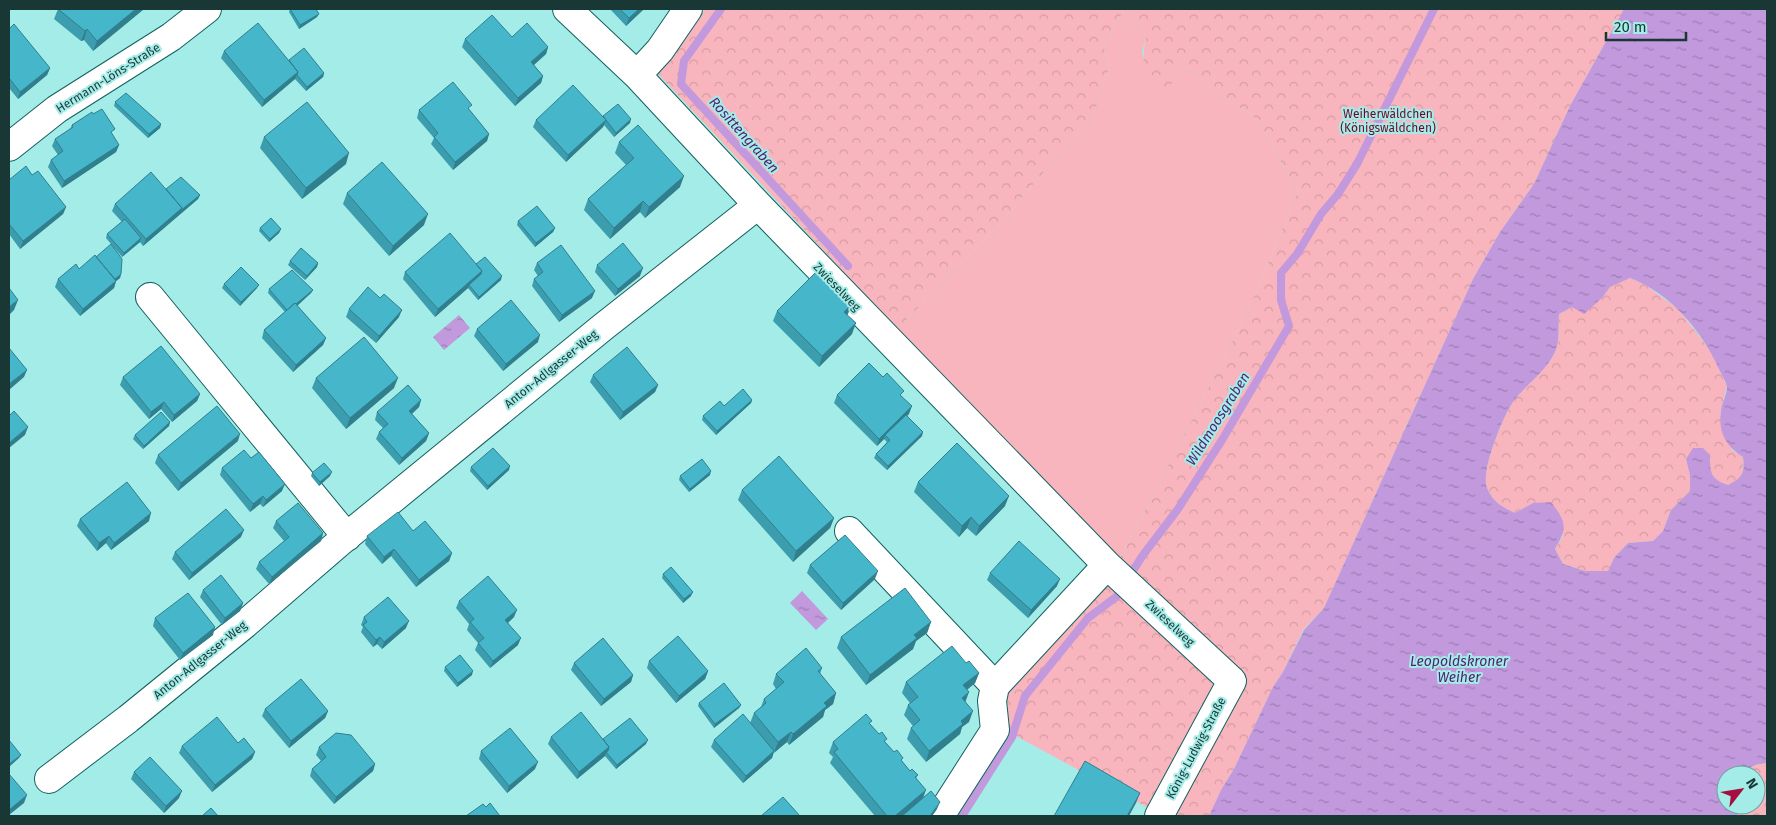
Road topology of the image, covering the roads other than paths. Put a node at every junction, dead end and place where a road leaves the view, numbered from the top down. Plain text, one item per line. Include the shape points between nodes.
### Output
1 (207, 9) edge
2 (567, 9) edge
3 (688, 9) edge
4 (637, 75) junction
5 (9, 147) edge
6 (758, 205) junction
7 (150, 297) dead end
8 (849, 531) dead end
9 (346, 537) junction
10 (1120, 577) junction
11 (1232, 681) joint
12 (995, 686) junction
13 (49, 779) dead end
14 (940, 816) edge
15 (1159, 816) edge

1 - 5 street, Hermann-Löns-Straße via 172,37 57,109
2 - 4 street, Zwieselweg
3 - 4 street via 660,50
4 - 6 street, Zwieselweg
6 - 9 street, Anton-Adlgasser-Weg
6 - 10 street, Zwieselweg
7 - 9 street
8 - 12 street
9 - 13 street, Anton-Adlgasser-Weg via 238,630
10 - 11 street, Zwieselweg
10 - 12 street
11 - 15 street, König-Ludwig-Straße
12 - 14 street via 992,700 995,730

